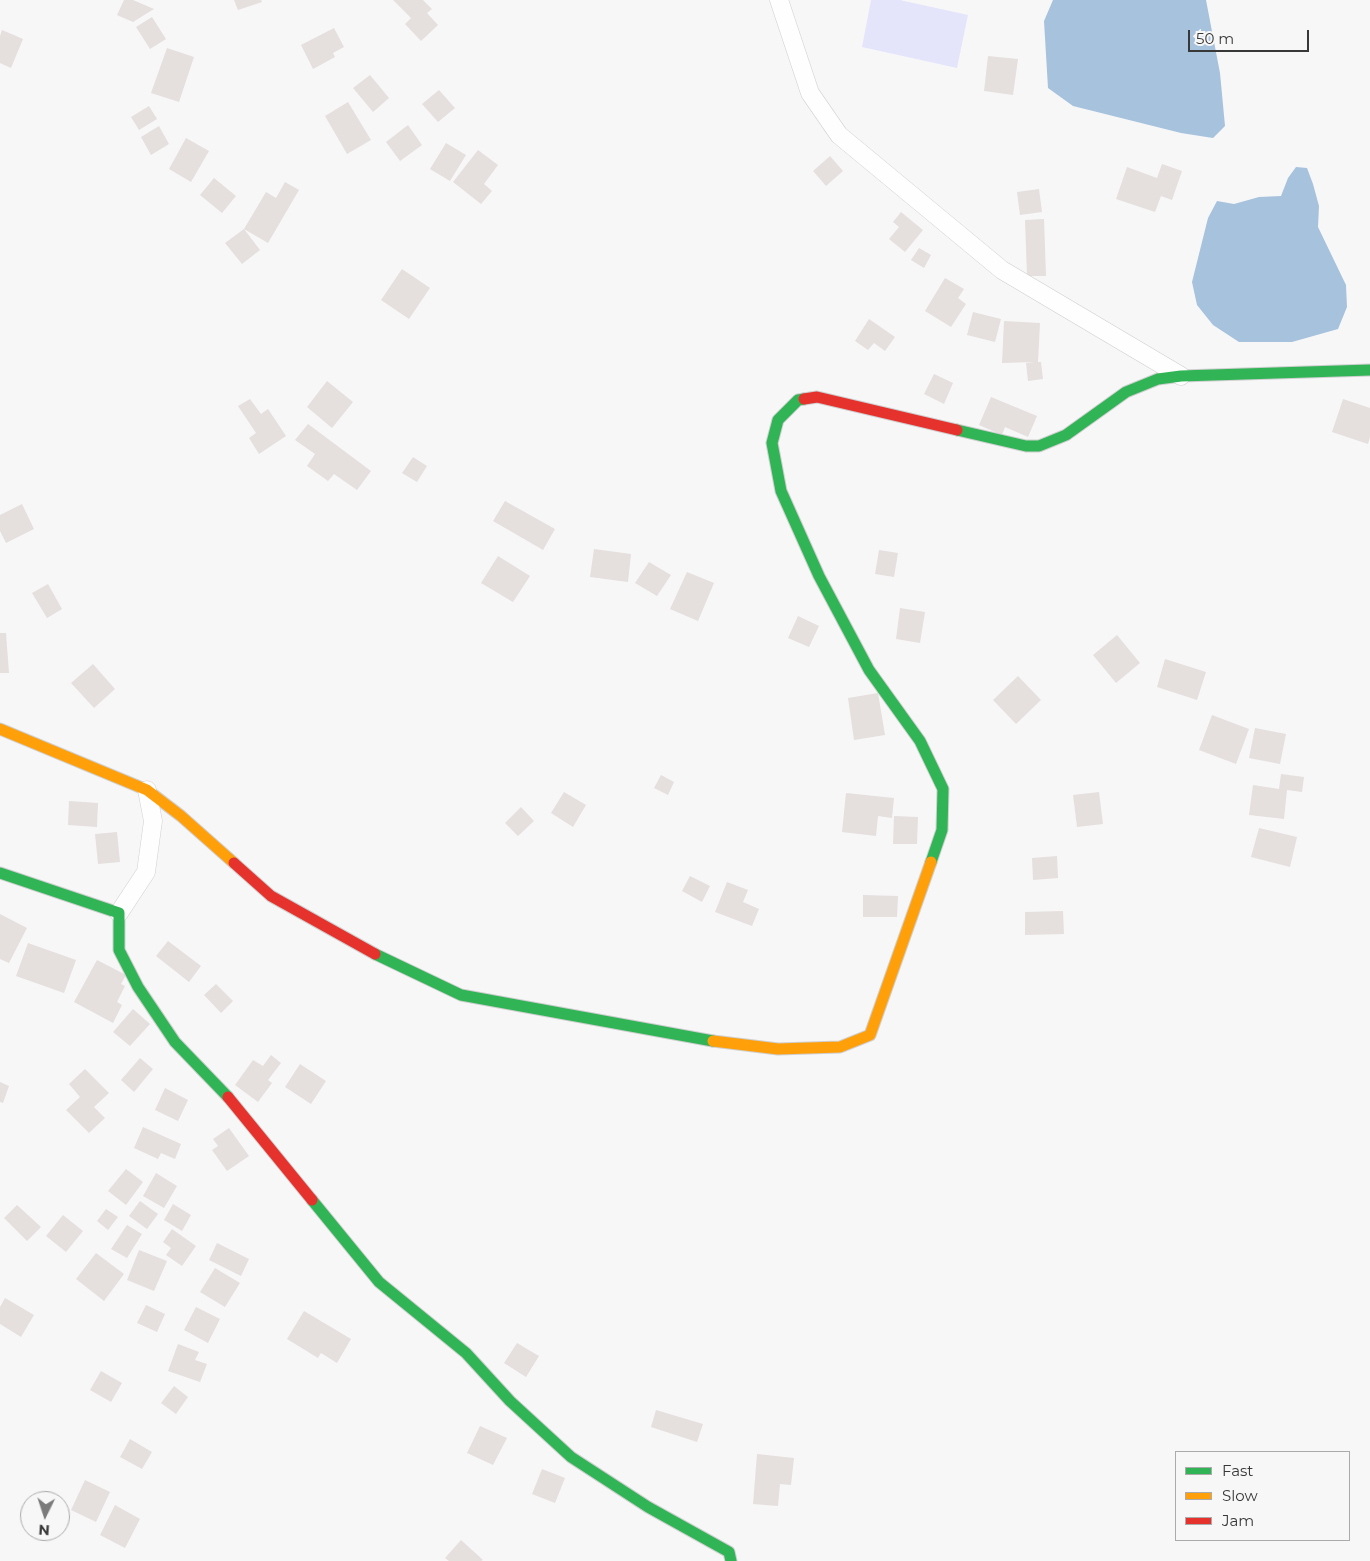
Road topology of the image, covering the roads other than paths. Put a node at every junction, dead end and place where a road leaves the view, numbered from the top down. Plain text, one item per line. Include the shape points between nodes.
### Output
1 (779, 0) edge
2 (1370, 370) edge
3 (1181, 376) junction
4 (0, 729) edge
5 (147, 790) junction
6 (0, 873) edge
7 (120, 913) junction
8 (732, 1561) edge

1 - 3 street via 810,94 839,135 1002,270
2 - 3 street
3 - 5 street via 1158,379 1126,392 1066,435 1039,446 1026,446 817,397 798,400 778,420 772,443 781,491 818,576 869,670 920,741 944,789 942,830 879,1014 870,1034 840,1047 778,1049 726,1043 460,995 365,950 271,896
4 - 5 street
5 - 7 street via 153,821 146,872
6 - 7 street
7 - 8 street via 119,950 138,987 175,1042 227,1096 379,1282 466,1353 510,1401 571,1456 648,1507 729,1552

